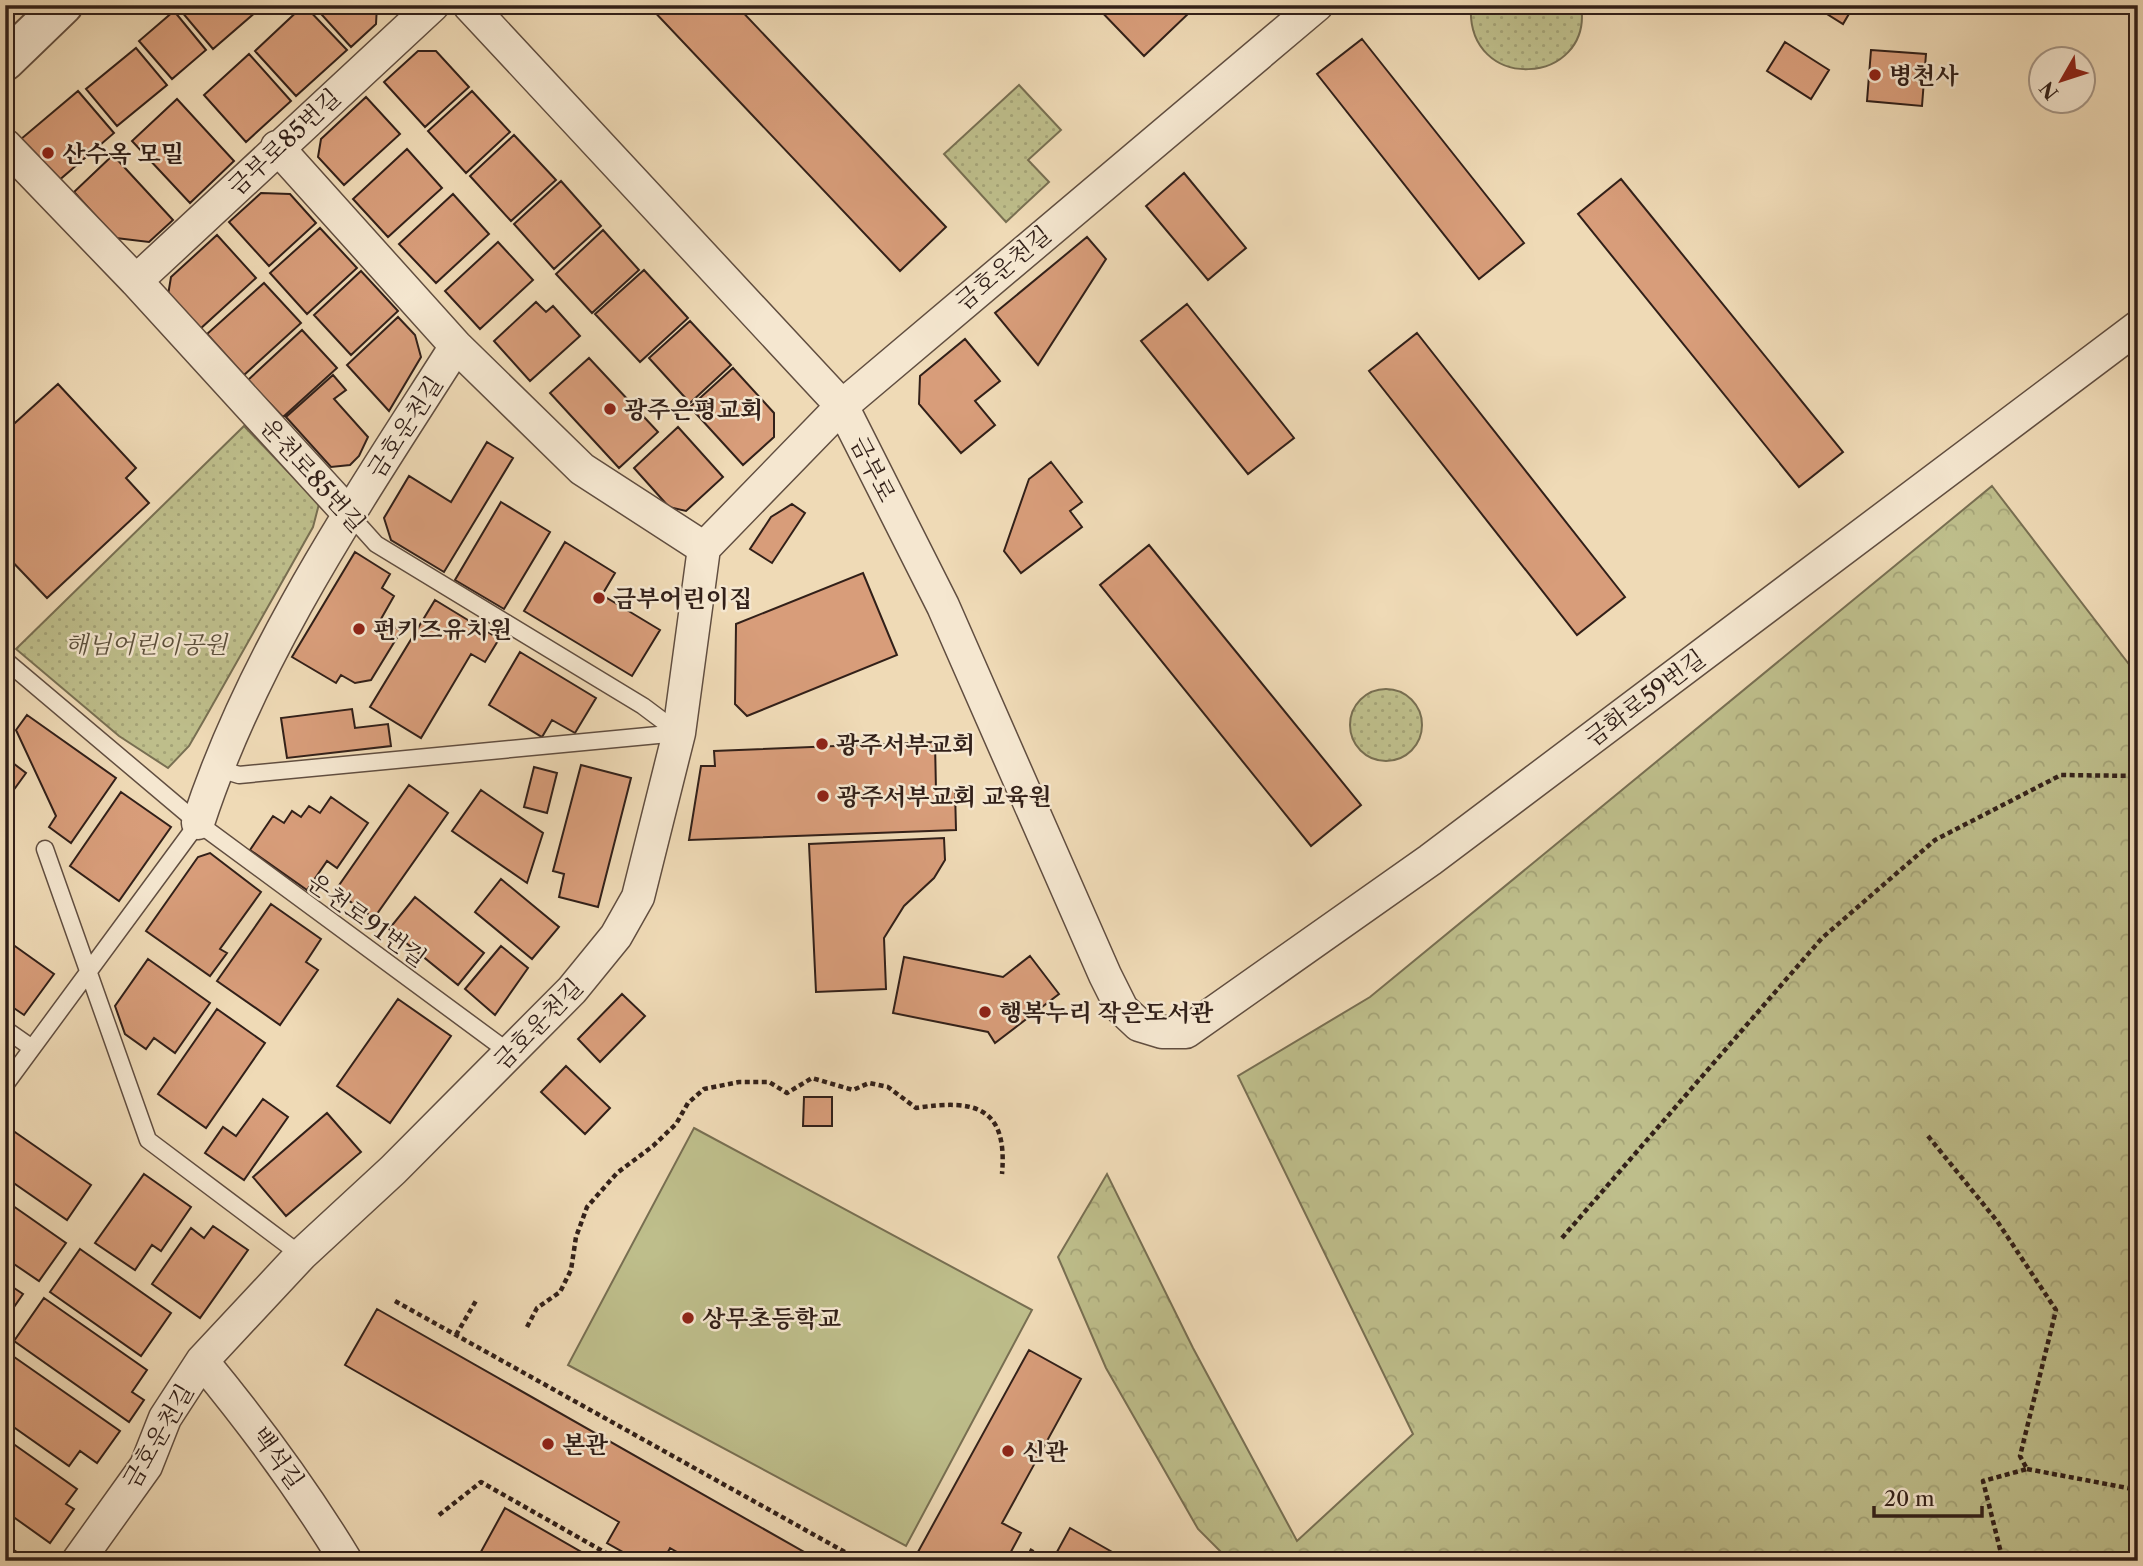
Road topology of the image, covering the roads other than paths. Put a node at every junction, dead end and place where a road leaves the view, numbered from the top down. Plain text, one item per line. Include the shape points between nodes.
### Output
1 (63, 5) edge
2 (433, 5) edge
3 (469, 5) edge
4 (1317, 5) edge
5 (5, 61) edge
6 (5, 145) edge
7 (277, 147) junction
8 (136, 281) junction
9 (2138, 327) edge
10 (456, 346) junction
11 (842, 406) junction
12 (349, 514) junction
13 (704, 548) junction
14 (5, 660) edge
15 (679, 733) junction
16 (216, 768) junction
17 (198, 823) junction
18 (45, 849) dead end
19 (89, 972) junction
20 (1139, 1025) joint
21 (5, 1029) edge
22 (32, 1048) junction
23 (510, 1053) junction
24 (5, 1085) edge
25 (301, 1255) junction
26 (202, 1361) junction
27 (78, 1561) edge
28 (346, 1561) edge

1 - 5 street
2 - 7 street, 금부로85번길
3 - 11 street, 금부로
4 - 11 street, 금호운천길
6 - 8 street, 운천로85번길
7 - 8 street, 금부로85번길
7 - 10 street, 금호운천길
8 - 12 street, 운천로85번길
9 - 20 street, 금화로59번길 via 1430,859 1222,1009 1186,1032 1162,1032
10 - 12 street, 금호운천길
10 - 13 street, 금호운천길 via 582,469
11 - 13 street, 금호운천길
11 - 20 street, 금부로 via 943,606 1105,975 1122,1009
12 - 15 lane, 운천로85번길 via 376,544 643,706
12 - 16 street, 금호운천길 via 242,708
13 - 15 street, 금호운천길
14 - 17 lane, 운천로91번길
15 - 16 lane via 239,775
15 - 23 street, 금호운천길 via 638,897 591,969
16 - 17 street, 금호운천길
17 - 19 lane
17 - 23 lane, 운천로91번길
18 - 19 lane
19 - 22 lane
19 - 25 lane via 148,1140
21 - 22 lane
22 - 24 lane
23 - 25 street, 금호운천길
25 - 26 street, 금호운천길
26 - 27 street, 금호운천길 via 165,1418 146,1466
26 - 28 street, 백석길 via 264,1436

